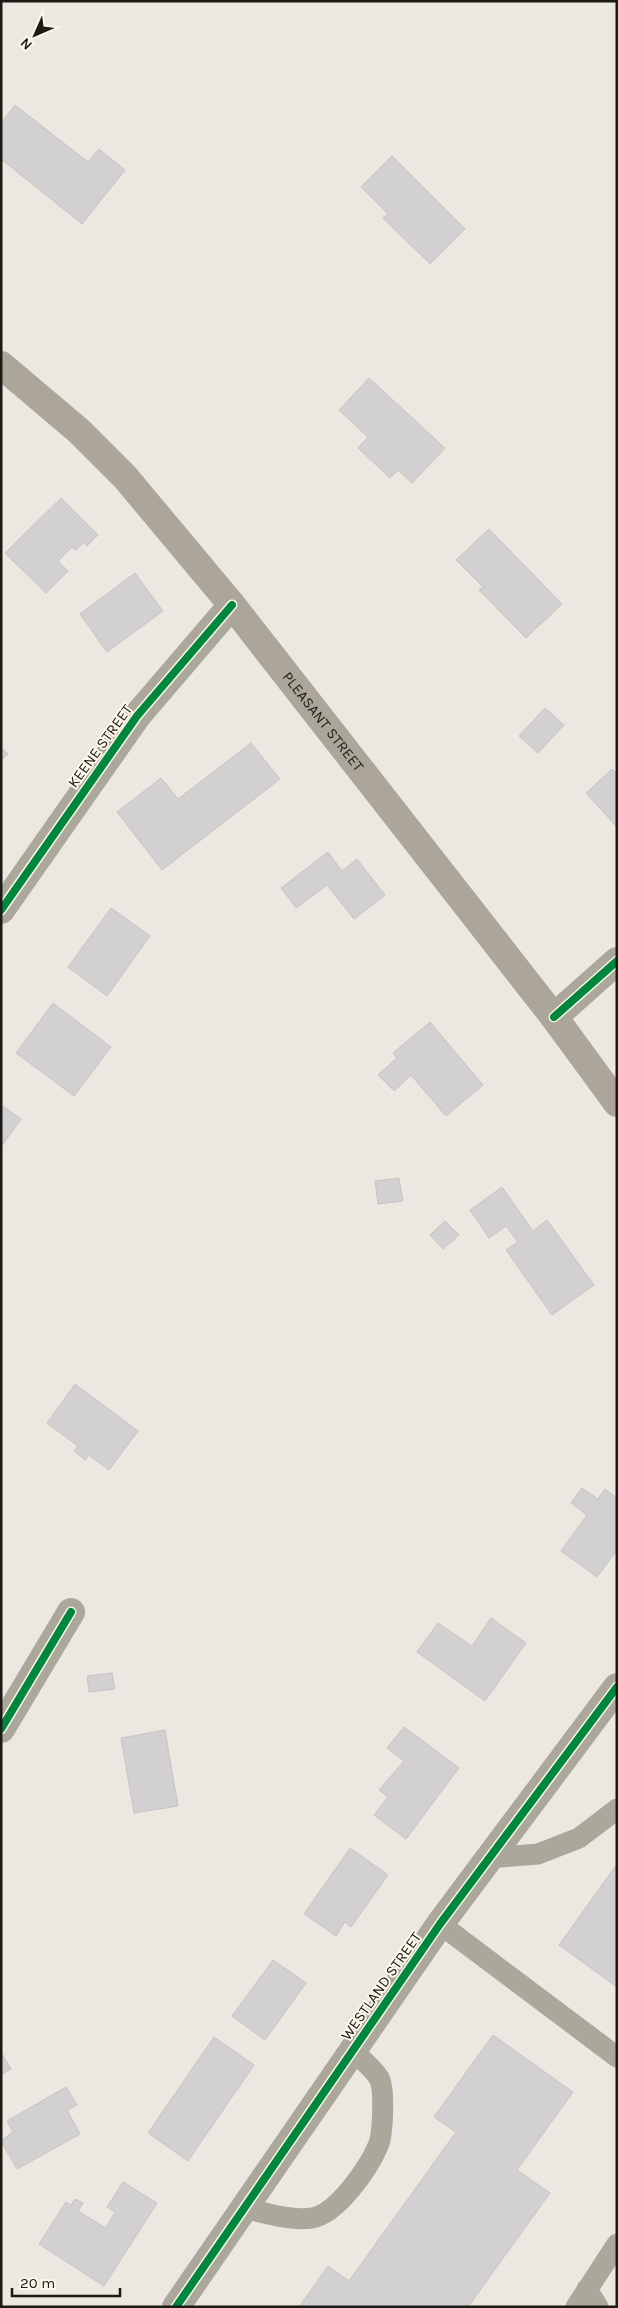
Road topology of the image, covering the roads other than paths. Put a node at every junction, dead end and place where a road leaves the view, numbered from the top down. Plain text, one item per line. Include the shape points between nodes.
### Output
1 (1, 365) edge
2 (232, 605) junction
3 (1, 910) edge
4 (617, 961) edge
5 (554, 1017) junction
6 (617, 1103) edge
7 (71, 1612) dead end
8 (617, 1687) edge
9 (1, 1729) edge
10 (617, 1809) edge
11 (489, 1858) junction
12 (440, 1924) junction
13 (352, 2051) junction
14 (617, 2057) edge
15 (244, 2208) junction
16 (617, 2244) edge
17 (592, 2298) edge
18 (176, 2307) edge
19 (576, 2307) edge

1 - 2 main road, PLEASANT STREET via 79,431 125,477
2 - 3 street, KEENE STREET via 137,716
2 - 5 main road, PLEASANT STREET
4 - 5 street
5 - 6 main road, PLEASANT STREET
7 - 9 street
8 - 11 street, WESTLAND STREET
10 - 11 lane via 579,1838 538,1854
11 - 12 street, WESTLAND STREET
12 - 13 street, WESTLAND STREET
12 - 14 lane
13 - 15 street, WESTLAND STREET
13 - 15 lane via 380,2079 383,2109 379,2145 362,2173 339,2203 314,2218 284,2218
15 - 18 street, WESTLAND STREET
16 - 17 lane
17 - 19 lane

